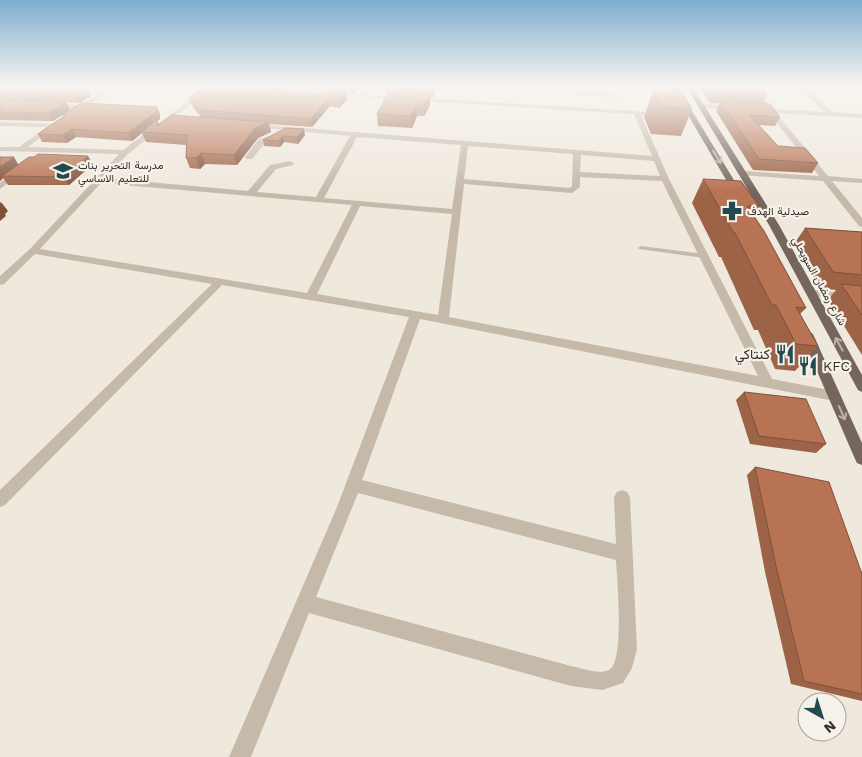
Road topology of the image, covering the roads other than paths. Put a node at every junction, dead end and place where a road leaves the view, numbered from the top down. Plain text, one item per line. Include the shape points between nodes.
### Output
1 (61, 121) edge
2 (164, 121) edge
3 (641, 121) edge
4 (691, 121) edge
5 (712, 121) edge
6 (779, 121) edge
7 (0, 124) edge
8 (54, 125) junction
9 (246, 126) edge
10 (286, 129) junction
11 (354, 134) junction
12 (465, 142) junction
13 (0, 149) edge
14 (21, 149) junction
15 (48, 150) junction
16 (125, 152) junction
17 (577, 152) junction
18 (249, 157) dead end
19 (657, 159) junction
20 (290, 163) dead end
21 (744, 173) junction
22 (576, 174) junction
23 (824, 178) junction
24 (665, 179) junction
25 (98, 180) junction
26 (460, 180) junction
27 (862, 181) edge
28 (0, 187) edge
29 (251, 193) junction
30 (319, 199) junction
31 (357, 204) junction
32 (745, 204) edge
33 (455, 212) junction
34 (860, 221) edge
35 (641, 248) dead end
36 (33, 251) junction
37 (704, 256) junction
38 (0, 282) edge
39 (220, 282) junction
40 (811, 293) junction
41 (310, 297) junction
42 (862, 298) edge
43 (416, 314) junction
44 (443, 320) junction
45 (803, 324) edge
46 (857, 369) edge
47 (768, 384) junction
48 (862, 387) edge
49 (834, 396) junction
50 (862, 459) edge
51 (353, 485) junction
52 (6, 487) edge
53 (622, 497) dead end
54 (0, 500) edge
55 (624, 554) junction
56 (305, 603) junction
57 (240, 757) edge

1 - 8 street
2 - 16 street
3 - 19 street
4 -> 32 main road
5 - 21 main road, شارع رمضان السويحلي
6 - 23 street
7 - 8 street
8 - 14 street
9 - 10 street
10 - 11 street
10 - 18 street via 262,141
11 - 12 street
11 - 30 street
12 - 17 street
12 - 26 street
13 - 14 street
14 - 15 street
15 - 16 street
15 - 28 street
16 - 25 street
17 - 19 street
17 - 22 street
19 - 24 street
20 - 29 street via 274,167
21 - 23 street
21 - 40 main road, شارع رمضان السويحلي
22 - 24 street
22 - 26 street via 576,188 570,191
23 - 27 street
23 - 34 street
24 - 37 street
25 - 29 street
25 - 36 street
26 - 33 street
29 - 30 street
30 - 31 street
31 - 33 street
31 - 41 street
33 - 44 street
35 - 37 lane
36 - 38 street
36 - 39 street
37 - 47 street
39 - 41 street
39 - 52 street
40 - 42 street
46 -> 40 main road, شارع رمضان السويحلي
41 - 43 street
43 - 44 street
43 - 51 street
44 - 47 street
45 - 49 main road
46 - 48 main road, شارع رمضان السويحلي
47 - 49 street
49 -> 50 main road
51 - 55 street
51 - 56 street
52 - 54 street
53 - 55 street
55 - 56 street via 627,661 622,672 612,680 599,682
56 - 57 street

